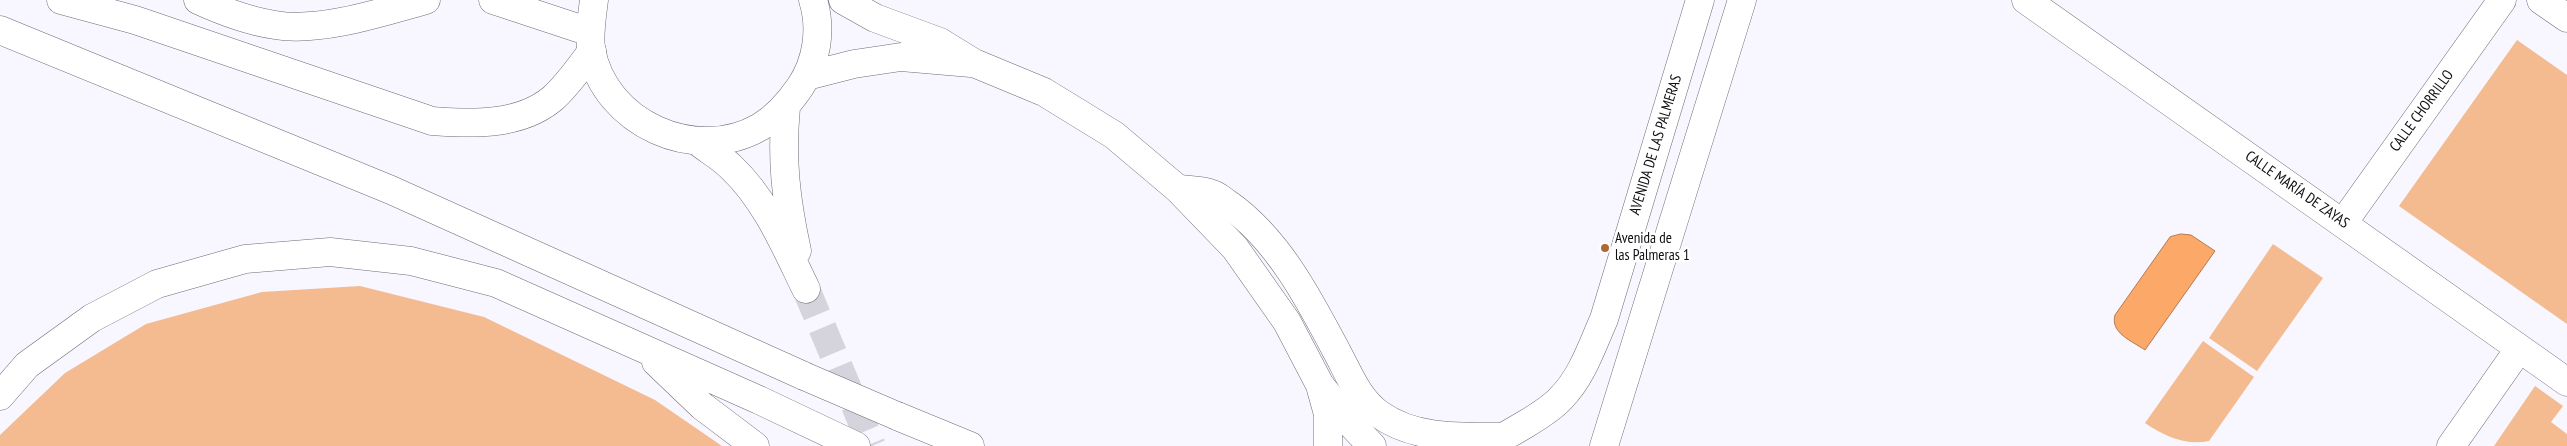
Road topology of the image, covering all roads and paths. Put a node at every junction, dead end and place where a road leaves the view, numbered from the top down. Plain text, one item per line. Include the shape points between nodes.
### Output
1 (62, 0) edge
2 (198, 0) edge
3 (426, 0) edge
4 (494, 0) edge
5 (594, 0) edge
6 (814, 0) edge
7 (843, 0) edge
8 (1700, 0) edge
9 (1742, 0) edge
10 (2026, 0) edge
11 (2502, 0) edge
12 (2542, 0) edge
13 (2567, 18) edge
14 (0, 30) edge
15 (591, 42) junction
16 (974, 63) junction
17 (807, 76) junction
18 (786, 107) junction
19 (697, 142) junction
20 (1178, 189) junction
21 (2343, 223) junction
22 (642, 349) junction
23 (2519, 349) junction
24 (2567, 382) edge
25 (1320, 385) junction
26 (0, 396) edge
27 (1495, 442) edge
28 (755, 446) edge
29 (856, 446) edge
30 (970, 446) edge
31 (1328, 446) edge
32 (1372, 446) edge
33 (1604, 446) edge
34 (2451, 446) edge

1 - 15 main road via 135,20 432,121 494,122 524,115 551,99
2 - 3 main road via 276,26 325,25
4 - 15 main road
5 - 15 main road
6 - 17 main road via 817,45
7 - 16 main road via 875,18 940,42
8 - 27 main road, AVENIDA DE LAS PALMERAS via 1604,319 1583,367 1561,399
9 - 33 main road
10 - 21 main road, CALLE MARÍA DE ZAYAS
11 - 21 main road, CALLE CHORRILLO
12 - 13 main road
14 - 30 main road, bridge via 391,190 804,376
15 - 19 main road via 605,86 629,114 661,133
16 - 17 main road via 901,57
16 - 20 main road via 1044,92 1114,135
17 - 18 main road
18 - 19 main road via 760,127 729,139
18 - 19 main road via 782,146 785,182 806,289 777,230 753,192 730,166
20 - 25 main road via 1235,248 1287,322
20 - 27 main road via 1214,194 1246,217 1282,260 1314,309 1360,394 1379,414 1402,426 1427,433
21 - 23 main road, CALLE MARÍA DE ZAYAS
22 - 26 main road via 496,283 421,264 330,252 274,256 245,259 157,284 92,318 27,365
22 - 28 main road via 702,406
22 - 29 main road
23 - 24 main road, CALLE MARÍA DE ZAYAS
23 - 34 main road
25 - 31 main road via 1328,414
25 - 32 main road

